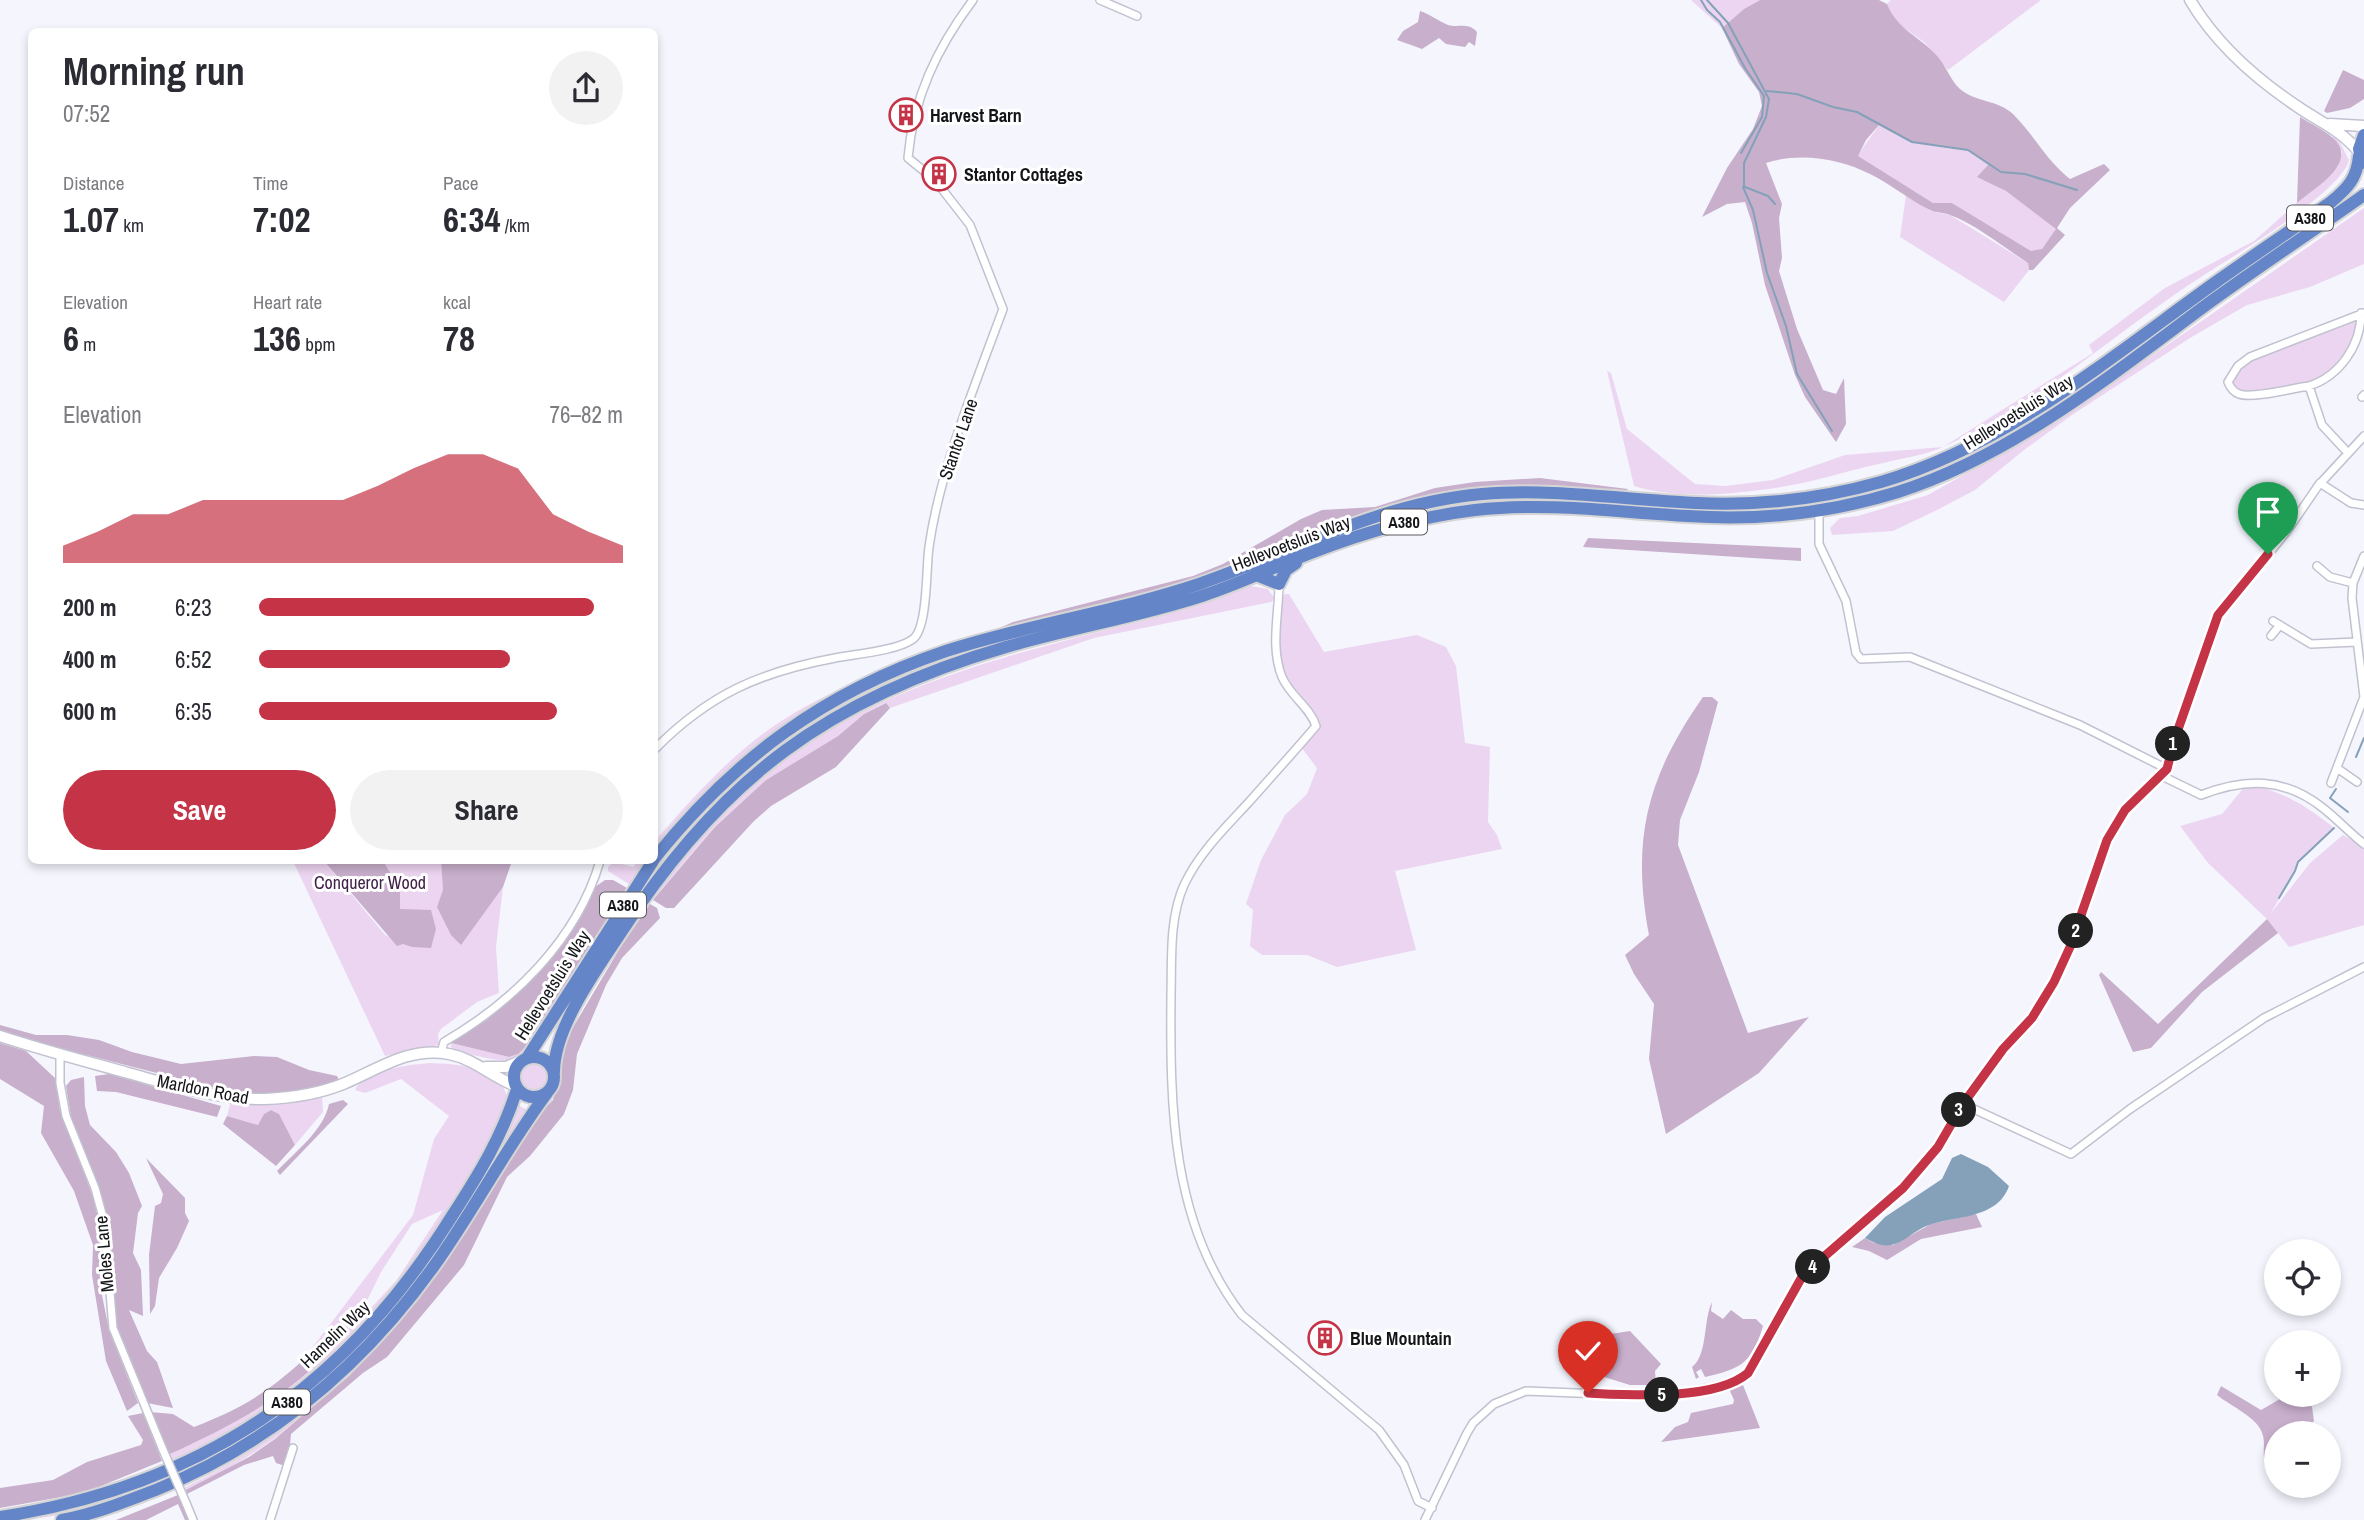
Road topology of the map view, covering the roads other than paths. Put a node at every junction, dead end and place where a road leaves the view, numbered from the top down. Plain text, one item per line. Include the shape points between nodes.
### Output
1 (973, 0) edge
2 (1100, 0) edge
3 (2190, 0) edge
4 (1137, 16) dead end
5 (2330, 124) junction
6 (2364, 126) edge
7 (2364, 135) edge
8 (2361, 158) edge
9 (2364, 195) edge
10 (2362, 313) edge
11 (2309, 386) junction
12 (2364, 436) edge
13 (2351, 450) junction
14 (2320, 483) junction
15 (2305, 503) dead end
16 (2364, 505) edge
17 (1819, 511) junction
18 (1312, 552) junction
19 (2364, 556) edge
20 (2329, 563) dead end
21 (1256, 575) junction
22 (2353, 583) junction
23 (1279, 584) junction
24 (2271, 636) dead end
25 (2357, 642) junction
26 (658, 746) edge
27 (2337, 768) junction
28 (2164, 773) junction
29 (2357, 782) dead end
30 (2331, 783) dead end
31 (2364, 844) edge
32 (658, 855) edge
33 (599, 864) edge
34 (651, 864) edge
35 (2364, 967) edge
36 (0, 1035) edge
37 (441, 1053) junction
38 (60, 1054) junction
39 (525, 1059) junction
40 (485, 1067) junction
41 (554, 1072) junction
42 (517, 1088) junction
43 (547, 1093) junction
44 (1963, 1104) junction
45 (293, 1448) dead end
46 (1432, 1508) junction
47 (0, 1517) edge
48 (62, 1520) edge
49 (194, 1520) edge
50 (270, 1520) edge
51 (1426, 1520) edge

1 - 26 street, Stantor Lane via 923,81 908,158 935,180 970,225 1003,309 942,483 930,535 919,629 913,639 894,646 785,668 753,680 690,717
2 - 4 street
3 - 5 street via 2253,73 2301,110
5 - 6 street
5 - 8 street
7 - 8 highway, Hellevoetsluis Way
8 - 32 highway, Hellevoetsluis Way / A380 via 2352,183 2331,202 2077,382 1986,439 1942,460 1864,486 1774,502 1697,503 1516,492 1448,498 1373,516 1197,584 948,651 860,686 811,713 751,756 710,794
9 - 17 highway, Hellevoetsluis Way / A380 via 2016,438 1902,491
10 - 11 street via 2359,338 2350,352 2333,373
10 - 11 street via 2250,357 2228,382 2239,394
11 - 13 street via 2322,425
12 - 13 street
13 - 14 street
14 - 15 street
14 - 16 street via 2351,503
14 - 28 street via 2218,615
17 - 18 highway, Hellevoetsluis Way / A380 via 1728,517 1569,507 1480,510 1410,521
17 - 28 street via 1819,544 1846,601 1861,659 1910,657 2080,725
18 - 21 highway, Hellevoetsluis Way / A380
18 - 23 highway via 1286,570
19 - 22 street
20 - 22 street via 2320,568
21 - 23 highway
21 - 41 highway, Hellevoetsluis Way / A380 via 1171,606 1008,646 933,670 856,704 789,746 717,807 659,876 561,1032
22 - 25 street
23 - 46 street via 1279,664 1290,692 1313,716 1316,726 1209,846 1190,873 1176,909 1172,1108 1184,1195 1196,1235 1224,1292 1242,1315 1379,1430 1404,1465 1418,1501
24 - 25 street via 2276,623 2311,644
25 - 27 street via 2364,697
27 - 29 street
27 - 30 street
28 - 31 street via 2201,795 2245,782 2273,783 2321,806
28 - 44 street via 2125,810 2107,840 2054,982 2032,1018
33 - 37 street via 554,948 506,1000 444,1042
34 - 39 highway, Hellevoetsluis Way / A380
35 - 44 street via 2264,1018 2071,1154
36 - 38 street, Marldon Road
37 - 38 street, Marldon Road via 408,1055 325,1090 264,1099 228,1097
37 - 40 street, Marldon Road
38 - 49 street, Moles Lane, bridge via 66,1116 104,1222 113,1328
39 - 40 street, Marldon Road
39 - 41 highway via 543,1059
39 - 42 highway via 514,1071
40 - 42 street, Marldon Road
41 - 43 highway
42 - 43 highway via 531,1097
42 - 47 highway, Hamelin Way / A380 via 493,1150 410,1280 354,1343 294,1396 237,1436 156,1476 85,1500
43 - 48 highway, Hamelin Way / A380 via 408,1301 323,1389 259,1437 201,1471 138,1497
44 - 46 street via 1938,1147 1903,1188 1803,1275 1748,1373 1737,1382 1651,1396 1526,1391 1494,1405 1473,1423
45 - 50 street
46 - 51 street

